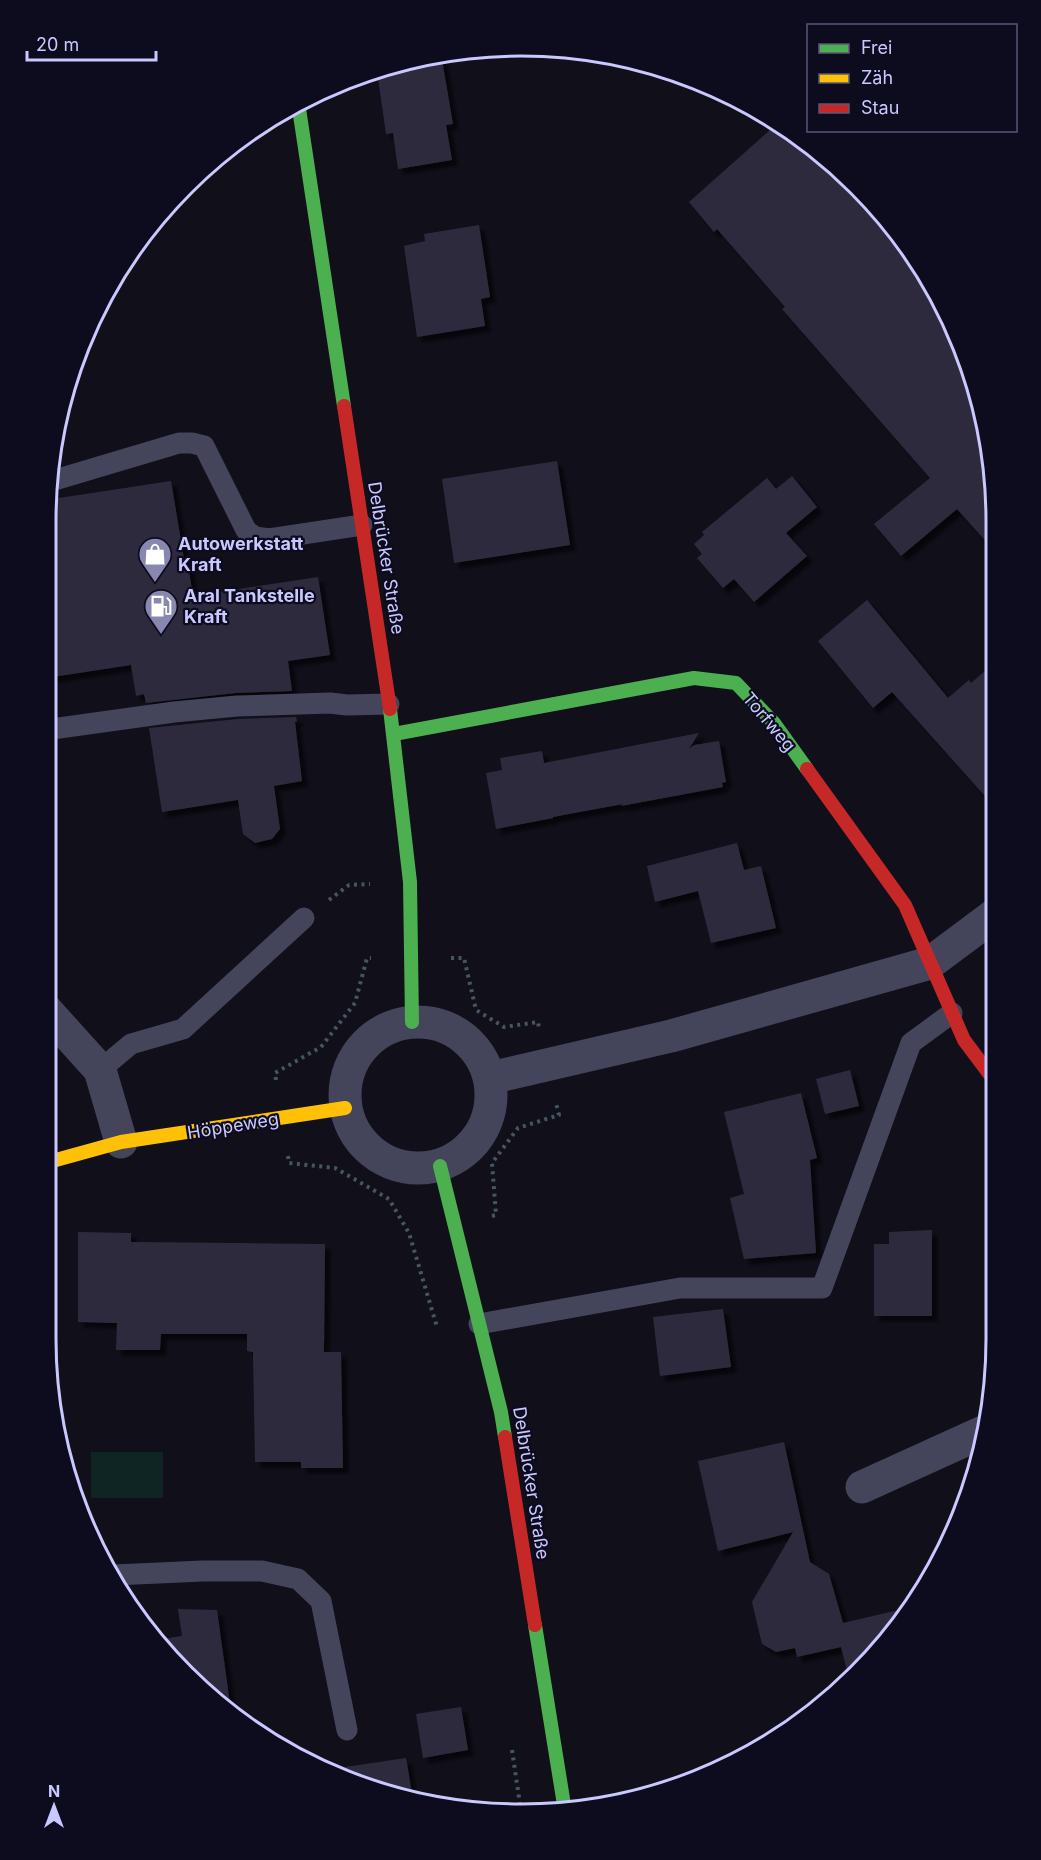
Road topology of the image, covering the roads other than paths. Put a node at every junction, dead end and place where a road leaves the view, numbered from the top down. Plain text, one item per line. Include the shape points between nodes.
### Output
1 (299, 112) edge
2 (57, 479) edge
3 (362, 525) junction
4 (389, 704) junction
5 (56, 728) edge
6 (394, 734) junction
7 (304, 918) road end
8 (986, 921) edge
9 (930, 963) junction
10 (952, 1013) junction
11 (56, 1021) edge
12 (412, 1022) junction
13 (986, 1069) edge
14 (100, 1070) junction
15 (490, 1078) junction
16 (345, 1108) junction
17 (121, 1142) junction
18 (56, 1159) edge
19 (440, 1166) junction
20 (479, 1324) junction
21 (976, 1435) edge
22 (862, 1487) dead end
23 (120, 1575) edge
24 (347, 1730) dead end
25 (564, 1803) edge

1 - 3 street, Delbrücker Straße
2 - 3 lane via 192,443 204,446 246,530 255,537 269,539
3 - 4 street, Delbrücker Straße
4 - 5 lane via 237,706
4 - 6 street, Delbrücker Straße
6 - 9 street, Torfweg via 694,678 736,683 774,723 905,905
6 - 12 street, Delbrücker Straße via 410,882
7 - 14 lane via 183,1029 131,1044
8 - 9 street
9 - 10 street, Torfweg
9 - 15 street via 671,1036
10 - 13 street, Torfweg via 964,1040
10 - 20 lane via 911,1043 822,1288 680,1288
11 - 14 street
12 - 15 street via 433,1023 453,1030 469,1042
12 - 16 street via 388,1028 368,1041 353,1061 345,1084
14 - 17 street
15 - 19 street via 492,1101 482,1132 460,1157
16 - 17 street, Höppeweg
16 - 19 street via 353,1132 369,1151 390,1164 415,1170
17 - 18 street, Höppeweg
19 - 20 street, Delbrücker Straße
20 - 25 street, Delbrücker Straße via 501,1412
21 - 22 street
23 - 24 lane via 262,1571 298,1579 321,1601

